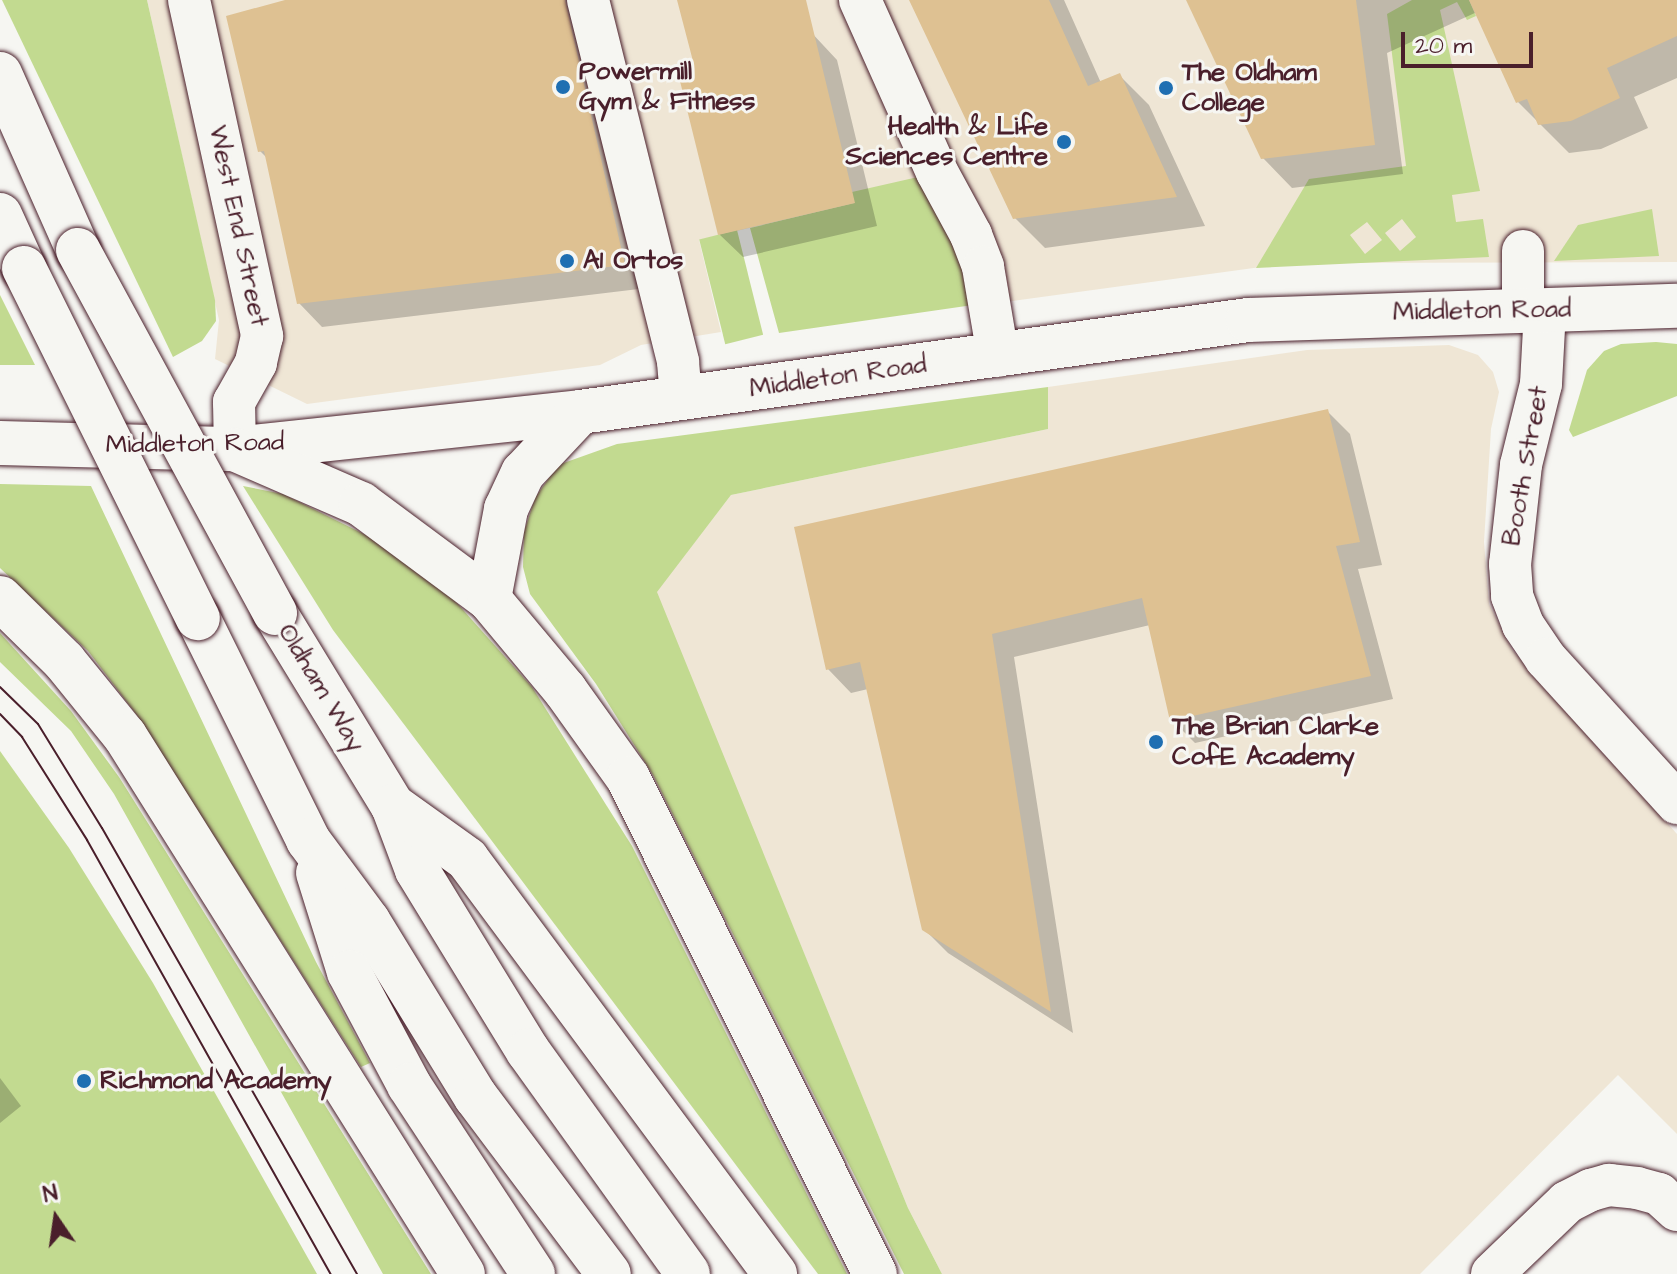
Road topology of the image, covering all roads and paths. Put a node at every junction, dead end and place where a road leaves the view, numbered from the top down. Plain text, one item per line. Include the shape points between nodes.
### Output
1 (189, 0) edge
2 (588, 0) edge
3 (860, 0) edge
4 (0, 74) edge
5 (0, 215) edge
6 (1523, 251) dead end
7 (1677, 306) edge
8 (1534, 311) junction
9 (998, 356) junction
10 (681, 398) junction
11 (580, 412) junction
12 (0, 443) edge
13 (235, 449) junction
14 (0, 598) edge
15 (489, 599) junction
16 (1677, 803) edge
17 (393, 806) junction
18 (308, 840) junction
19 (1677, 1210) edge
20 (463, 1274) edge
21 (533, 1274) edge
22 (609, 1274) edge
23 (688, 1274) edge
24 (775, 1274) edge
25 (875, 1274) edge
26 (1493, 1274) edge

1 - 13 street, West End Street via 262,336 256,363 234,402
2 - 10 street via 678,362
3 - 9 street via 971,235 983,267
4 - 17 main road, Oldham Way, bridge via 78,250 275,613
5 - 18 main road, bridge
6 - 8 street, Booth Street
7 - 8 main road, Middleton Road
8 - 9 main road, Middleton Road via 1263,319
8 - 16 street, Booth Street via 1541,384 1521,465 1510,564 1512,596 1523,625 1546,659
9 - 10 main road, Middleton Road
10 - 11 main road, Middleton Road
11 - 13 main road, Middleton Road
11 - 15 main road via 523,473 506,509
12 - 13 main road, Middleton Road
13 - 15 main road via 361,504
14 - 20 main road via 64,661 125,736
15 - 25 main road via 628,778
17 - 23 main road, Oldham Way via 417,870 528,1051
17 - 24 main road via 467,859
18 - 21 main road via 349,972 417,1098
18 - 22 main road via 368,921 476,1097
19 - 26 street via 1659,1194 1609,1185 1567,1202

